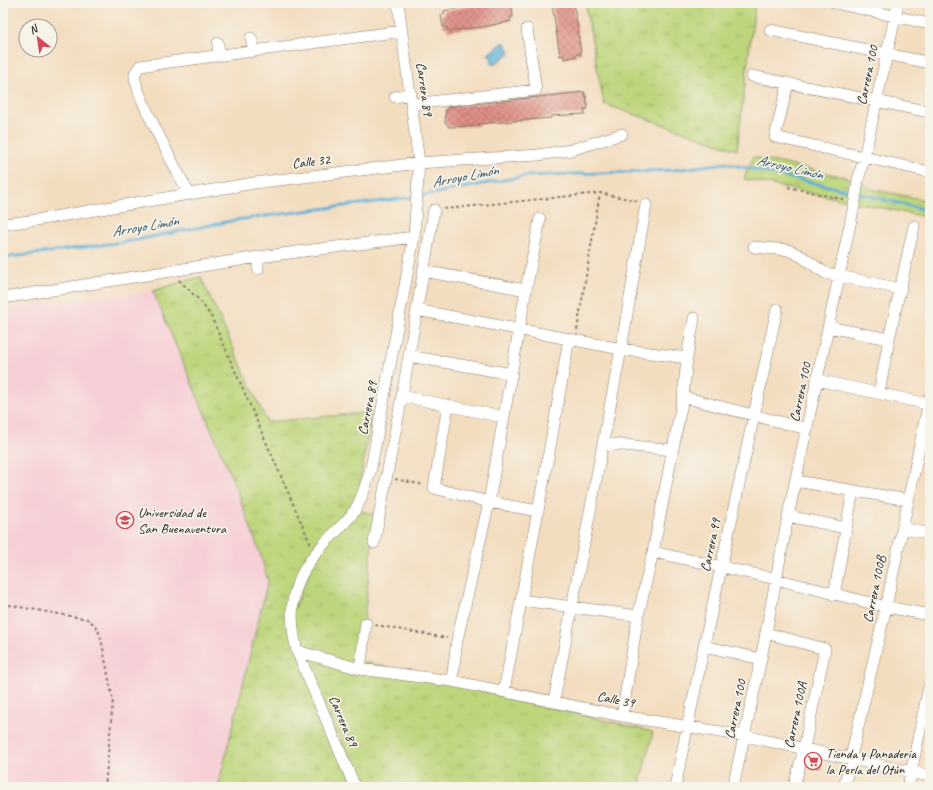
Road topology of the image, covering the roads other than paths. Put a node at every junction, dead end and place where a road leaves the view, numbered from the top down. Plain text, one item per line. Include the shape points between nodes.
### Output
1 (398, 3) edge
2 (836, 3) edge
3 (898, 3) edge
4 (895, 16) junction
5 (930, 24) edge
6 (527, 29) dead end
7 (770, 30) dead end
8 (402, 31) junction
9 (251, 38) dead end
10 (218, 43) dead end
11 (254, 51) junction
12 (886, 54) junction
13 (219, 56) junction
14 (930, 63) edge
15 (752, 76) dead end
16 (788, 83) junction
17 (395, 97) dead end
18 (411, 99) junction
19 (876, 101) junction
20 (930, 112) edge
21 (622, 134) dead end
22 (864, 158) junction
23 (419, 167) junction
24 (930, 172) edge
25 (189, 194) junction
26 (646, 205) road end
27 (434, 210) road end
28 (540, 219) dead end
29 (3, 224) edge
30 (914, 226) dead end
31 (414, 237) junction
32 (754, 247) dead end
33 (423, 270) junction
34 (840, 275) junction
35 (901, 289) junction
36 (526, 290) junction
37 (3, 298) edge
38 (777, 309) dead end
39 (417, 310) junction
40 (694, 318) dead end
41 (828, 327) junction
42 (520, 329) junction
43 (889, 339) junction
44 (572, 340) junction
45 (620, 349) junction
46 (408, 356) junction
47 (687, 358) junction
48 (512, 374) junction
49 (817, 380) junction
50 (879, 393) junction
51 (402, 396) junction
52 (683, 396) junction
53 (929, 400) edge
54 (448, 405) junction
55 (753, 415) junction
56 (503, 417) junction
57 (807, 429) junction
58 (603, 442) junction
59 (673, 450) junction
60 (796, 481) junction
61 (853, 491) junction
62 (908, 500) junction
63 (489, 502) junction
64 (538, 511) junction
65 (788, 516) junction
66 (846, 528) junction
67 (902, 528) junction
68 (930, 534) edge
69 (374, 543) dead end
70 (653, 552) junction
71 (721, 567) junction
72 (776, 579) junction
73 (834, 595) junction
74 (522, 600) junction
75 (572, 606) junction
76 (886, 607) junction
77 (930, 615) edge
78 (638, 616) junction
79 (366, 623) road end
80 (766, 633) junction
81 (704, 646) junction
82 (297, 651) junction
83 (761, 659) junction
84 (360, 669) junction
85 (452, 681) junction
86 (930, 682) edge
87 (504, 691) junction
88 (554, 701) junction
89 (622, 716) junction
90 (926, 718) edge
91 (687, 727) junction
92 (744, 736) junction
93 (804, 748) junction
94 (850, 758) junction
95 (911, 772) junction
96 (930, 776) edge
97 (355, 787) edge
98 (675, 787) edge
99 (733, 787) edge
100 (794, 787) edge
101 (844, 787) edge
102 (908, 787) edge

1 - 8 street, Carrera 89
2 - 4 street
3 - 4 street, Carrera 100
4 - 5 street
4 - 12 street, Carrera 100
6 - 18 street via 536,90
7 - 12 street
8 - 11 street
8 - 18 street, Carrera 89
9 - 11 street
10 - 13 street
11 - 13 street
12 - 14 street
12 - 19 street, Carrera 100
13 - 25 street via 140,66 135,74 144,105
15 - 16 street
16 - 19 street
16 - 22 street via 776,137
17 - 18 street
18 - 23 street, Carrera 89
19 - 20 street
19 - 22 street, Carrera 100
21 - 23 street, Calle 32 via 570,150
22 - 24 street
22 - 34 street, Carrera 100
23 - 25 street, Calle 32 via 254,183
23 - 31 street, Carrera 89
25 - 29 street, Calle 32
26 - 45 street
27 - 33 street
28 - 36 street
30 - 35 street
31 - 37 street via 258,263 170,271
31 - 82 street, Carrera 89 via 370,473 355,510 322,546 302,574 294,595 292,615
32 - 34 street via 788,250 825,273
33 - 36 street
33 - 39 street
34 - 35 street
34 - 41 street, Carrera 100
35 - 43 street
36 - 42 street
38 - 55 street, Carrera 99
39 - 42 street
39 - 46 street
40 - 47 street
41 - 43 street
41 - 49 street, Carrera 100
42 - 44 street
42 - 48 street
43 - 50 street
44 - 45 street
44 - 64 street
45 - 47 street
45 - 58 street
46 - 48 street
46 - 51 street
47 - 52 street
48 - 56 street
49 - 50 street
49 - 57 street, Carrera 100
50 - 53 street
51 - 54 street
51 - 69 street
52 - 55 street
52 - 59 street
53 - 62 street, Carrera 100B
54 - 56 street
54 - 63 street via 434,488
55 - 57 street
55 - 71 street, Carrera 99
56 - 63 street
57 - 60 street, Carrera 100
58 - 59 street
58 - 75 street
59 - 70 street
60 - 61 street
60 - 65 street, Carrera 100
61 - 62 street
61 - 66 street
62 - 67 street, Carrera 100B
63 - 64 street
63 - 85 street via 457,640
64 - 74 street
65 - 66 street
65 - 72 street, Carrera 100
66 - 73 street
67 - 68 street
67 - 76 street, Carrera 100B
70 - 71 street
70 - 78 street
71 - 72 street
71 - 81 street, Carrera 99
72 - 73 street
72 - 80 street, Carrera 100
73 - 76 street
74 - 75 street
74 - 87 street
75 - 78 street
75 - 88 street
76 - 77 street
76 - 94 street, Carrera 100B
78 - 89 street
79 - 84 street
80 - 83 street, Carrera 100
80 - 93 street, Carrera 100A via 825,648
81 - 83 street
81 - 91 street, Carrera 99
82 - 84 street, Calle 39
82 - 97 street, Carrera 89
83 - 92 street, Carrera 100
84 - 85 street, Calle 39
85 - 87 street, Calle 39
86 - 90 street
87 - 88 street, Calle 39
88 - 89 street, Calle 39
89 - 91 street, Calle 39
90 - 95 street
91 - 92 street, Calle 39
91 - 98 street, Carrera 99
92 - 93 street, Calle 39
92 - 99 street, Carrera 100
93 - 94 street, Calle 39
93 - 100 street, Carrera 100A
94 - 95 street, Calle 39
94 - 101 street, Carrera 100B
95 - 96 street, Calle 39
95 - 102 street

